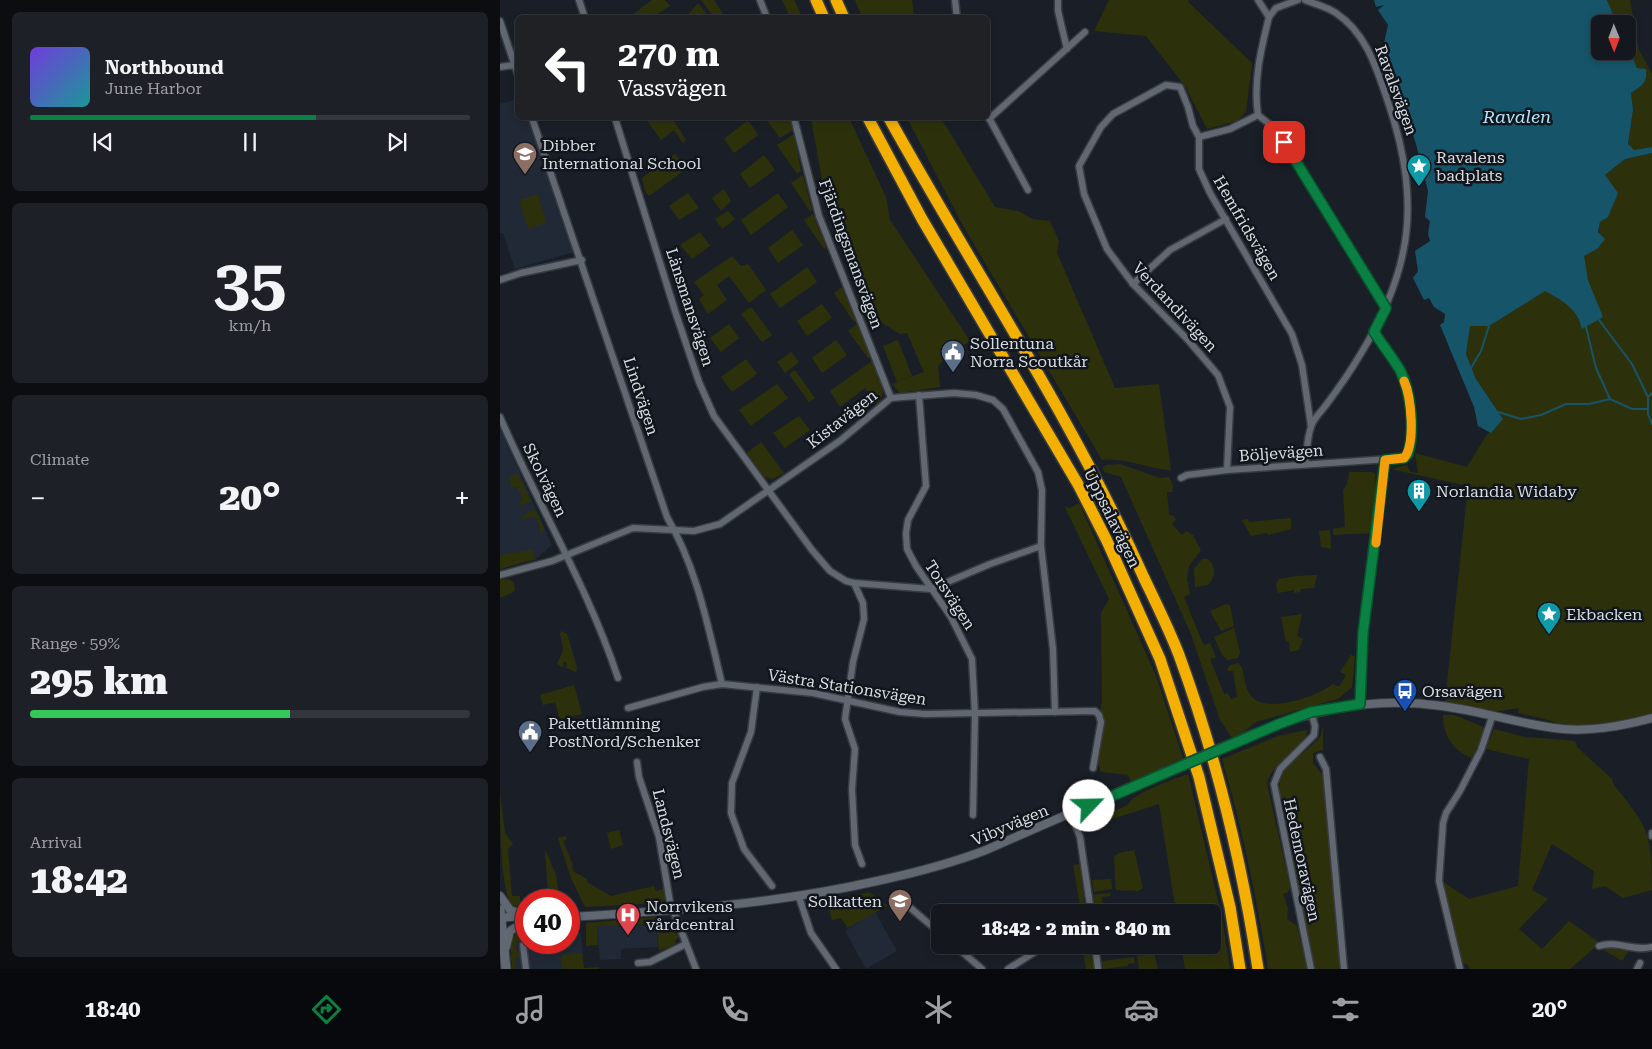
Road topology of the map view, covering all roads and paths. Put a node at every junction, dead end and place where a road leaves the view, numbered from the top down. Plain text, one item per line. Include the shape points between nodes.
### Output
1 (579, 0) edge
2 (760, 0) edge
3 (816, 0) edge
4 (836, 0) edge
5 (955, 0) edge
6 (1058, 0) edge
7 (1258, 0) edge
8 (1298, 0) edge
9 (1305, 0) edge
10 (584, 15) edge
11 (766, 15) edge
12 (823, 15) edge
13 (843, 15) edge
14 (957, 15) edge
15 (1269, 17) junction
16 (500, 21) edge
17 (1085, 32) dead end
18 (1067, 49) junction
19 (514, 65) joint
20 (500, 67) edge
21 (990, 115) edge
22 (1258, 115) junction
23 (533, 120) edge
24 (616, 120) edge
25 (794, 120) edge
26 (869, 120) edge
27 (891, 120) edge
28 (990, 120) edge
29 (1199, 137) junction
30 (1079, 166) joint
31 (1028, 190) dead end
32 (1226, 219) junction
33 (582, 260) junction
34 (500, 280) edge
35 (1133, 284) junction
36 (1386, 308) junction
37 (1374, 332) junction
38 (919, 395) junction
39 (891, 398) junction
40 (500, 417) edge
41 (1311, 426) junction
42 (1385, 460) junction
43 (1305, 464) junction
44 (1227, 470) junction
45 (1181, 478) dead end
46 (768, 491) junction
47 (675, 530) junction
48 (1041, 546) junction
49 (567, 555) junction
50 (500, 575) edge
51 (854, 583) junction
52 (932, 589) junction
53 (618, 678) dead end
54 (722, 684) junction
55 (757, 688) junction
56 (846, 700) junction
57 (1360, 704) junction
58 (628, 708) dead end
59 (1055, 712) junction
60 (1311, 712) junction
61 (975, 714) junction
62 (1492, 717) junction
63 (1652, 718) edge
64 (1320, 757) dead end
65 (637, 762) dead end
66 (1094, 768) dead end
67 (1071, 814) junction
68 (973, 815) dead end
69 (862, 864) dead end
70 (772, 886) dead end
71 (500, 896) edge
72 (799, 897) junction
73 (894, 897) dead end
74 (1089, 904) edge
75 (500, 910) edge
76 (673, 911) junction
77 (515, 912) edge
78 (580, 916) edge
79 (515, 919) edge
80 (500, 922) edge
81 (515, 923) edge
82 (931, 925) edge
83 (515, 929) edge
84 (686, 944) junction
85 (1599, 946) dead end
86 (1652, 947) edge
87 (525, 954) edge
88 (964, 954) edge
89 (1032, 954) edge
90 (1096, 954) edge
91 (505, 956) junction
92 (638, 964) dead end
93 (506, 969) edge
94 (526, 969) edge
95 (696, 969) edge
96 (836, 969) edge
97 (982, 969) edge
98 (1008, 969) edge
99 (1098, 969) edge
100 (1240, 969) edge
101 (1258, 969) edge
102 (1311, 969) edge
103 (1344, 969) edge
104 (1460, 969) edge

1 - 10 street
2 - 11 street
3 - 12 highway
4 - 13 highway
5 - 14 street
6 - 18 street
7 - 15 street
8 - 15 street via 1276,8
9 - 36 street, Ravalsvägen via 1335,13 1357,31 1378,72 1402,148 1409,186 1408,229 1395,289
15 - 22 street via 1259,58
16 - 19 street
17 - 18 street
18 - 21 street
19 - 20 street
22 - 29 street via 1230,129
22 - 36 street via 1284,142
23 - 33 street, Lindvägen
24 - 46 street, Länsmansvägen via 706,399 722,429
25 - 39 street, Fjärdingsmansvägen via 817,210
26 - 100 highway, Uppsalavägen via 922,219 1079,486 1160,659 1199,777 1230,907
27 - 101 highway, Uppsalavägen via 1048,389 1126,536 1178,653 1216,770 1248,904
28 - 31 street
29 - 30 street, Hemfridsvägen via 1180,87 1166,85 1113,114 1101,127
29 - 32 street, Hemfridsvägen via 1199,169
30 - 35 street, Verdandivägen via 1084,194 1100,236
32 - 35 street via 1170,250
32 - 41 street, Hemfridsvägen via 1292,334 1302,365
33 - 34 street
33 - 47 street, Lindvägen via 667,517
35 - 44 street, Verdandivägen via 1218,375 1230,407
36 - 37 street, Ravalsvägen
37 - 41 street, Ravalsvägen
37 - 42 street, Böljevägen via 1400,370 1411,418 1408,454 1404,458
38 - 39 street, Kistavägen
38 - 48 street, Kistavägen via 976,395 993,400 1004,409 1038,472 1042,490
38 - 52 street, Torsvägen via 926,486 908,520 906,533 911,558
39 - 46 street, Kistavägen via 841,440
40 - 49 street, Skolvägen via 526,478
41 - 43 street, Ravalsvägen
42 - 43 street, Böljevägen
42 - 57 street via 1362,642
43 - 44 street, Böljevägen
44 - 45 street, Böljevägen
46 - 47 street, Kistavägen via 720,524 694,530
46 - 51 street, Länsmansvägen via 830,571
47 - 49 street, Kistavägen via 633,528
47 - 54 street, Lindvägen via 700,591
48 - 52 street
48 - 59 street, Kistavägen via 1053,649
49 - 50 street, Kistavägen
49 - 53 street via 604,637
51 - 52 street
51 - 56 street via 863,603 864,619
52 - 61 street, Torsvägen via 951,617 972,659
54 - 55 street, Västra Stationsvägen
54 - 58 street, Västra Stationsvägen via 703,686
55 - 56 street, Västra Stationsvägen
55 - 70 street via 751,732 732,783 730,807 732,821 744,849
56 - 61 street, Västra Stationsvägen via 900,712
56 - 69 street via 845,720 855,749 852,789 855,845
57 - 60 street, Vibyvägen
57 - 62 street, Vibyvägen via 1442,706
59 - 61 street, Västra Stationsvägen
59 - 66 street, Västra Stationsvägen via 1095,711 1100,715
60 - 67 street, Vibyvägen, bridge via 1229,744
60 - 102 street, Hedemoravägen via 1314,735 1280,769 1274,784
61 - 68 street, Torsvägen
62 - 63 street, Vibyvägen via 1556,729 1581,730
62 - 104 street via 1482,750 1443,823 1439,881
64 - 103 street via 1326,769
65 - 76 street, Landsvägen via 659,837
67 - 72 street, Vibyvägen via 960,861
67 - 74 street via 1080,837
71 - 77 street
72 - 76 street, Vibyvägen
72 - 96 street via 811,933
73 - 82 street
75 - 80 main road
76 - 78 street, Vibyvägen
76 - 84 street, Landsvägen
79 - 80 street
80 - 81 street
80 - 91 main road
83 - 91 street via 509,933
84 - 92 street via 650,962
84 - 95 street, Landsvägen
85 - 86 street via 1609,943 1637,949
87 - 94 street
88 - 97 street
89 - 98 street
90 - 99 street
91 - 93 main road

